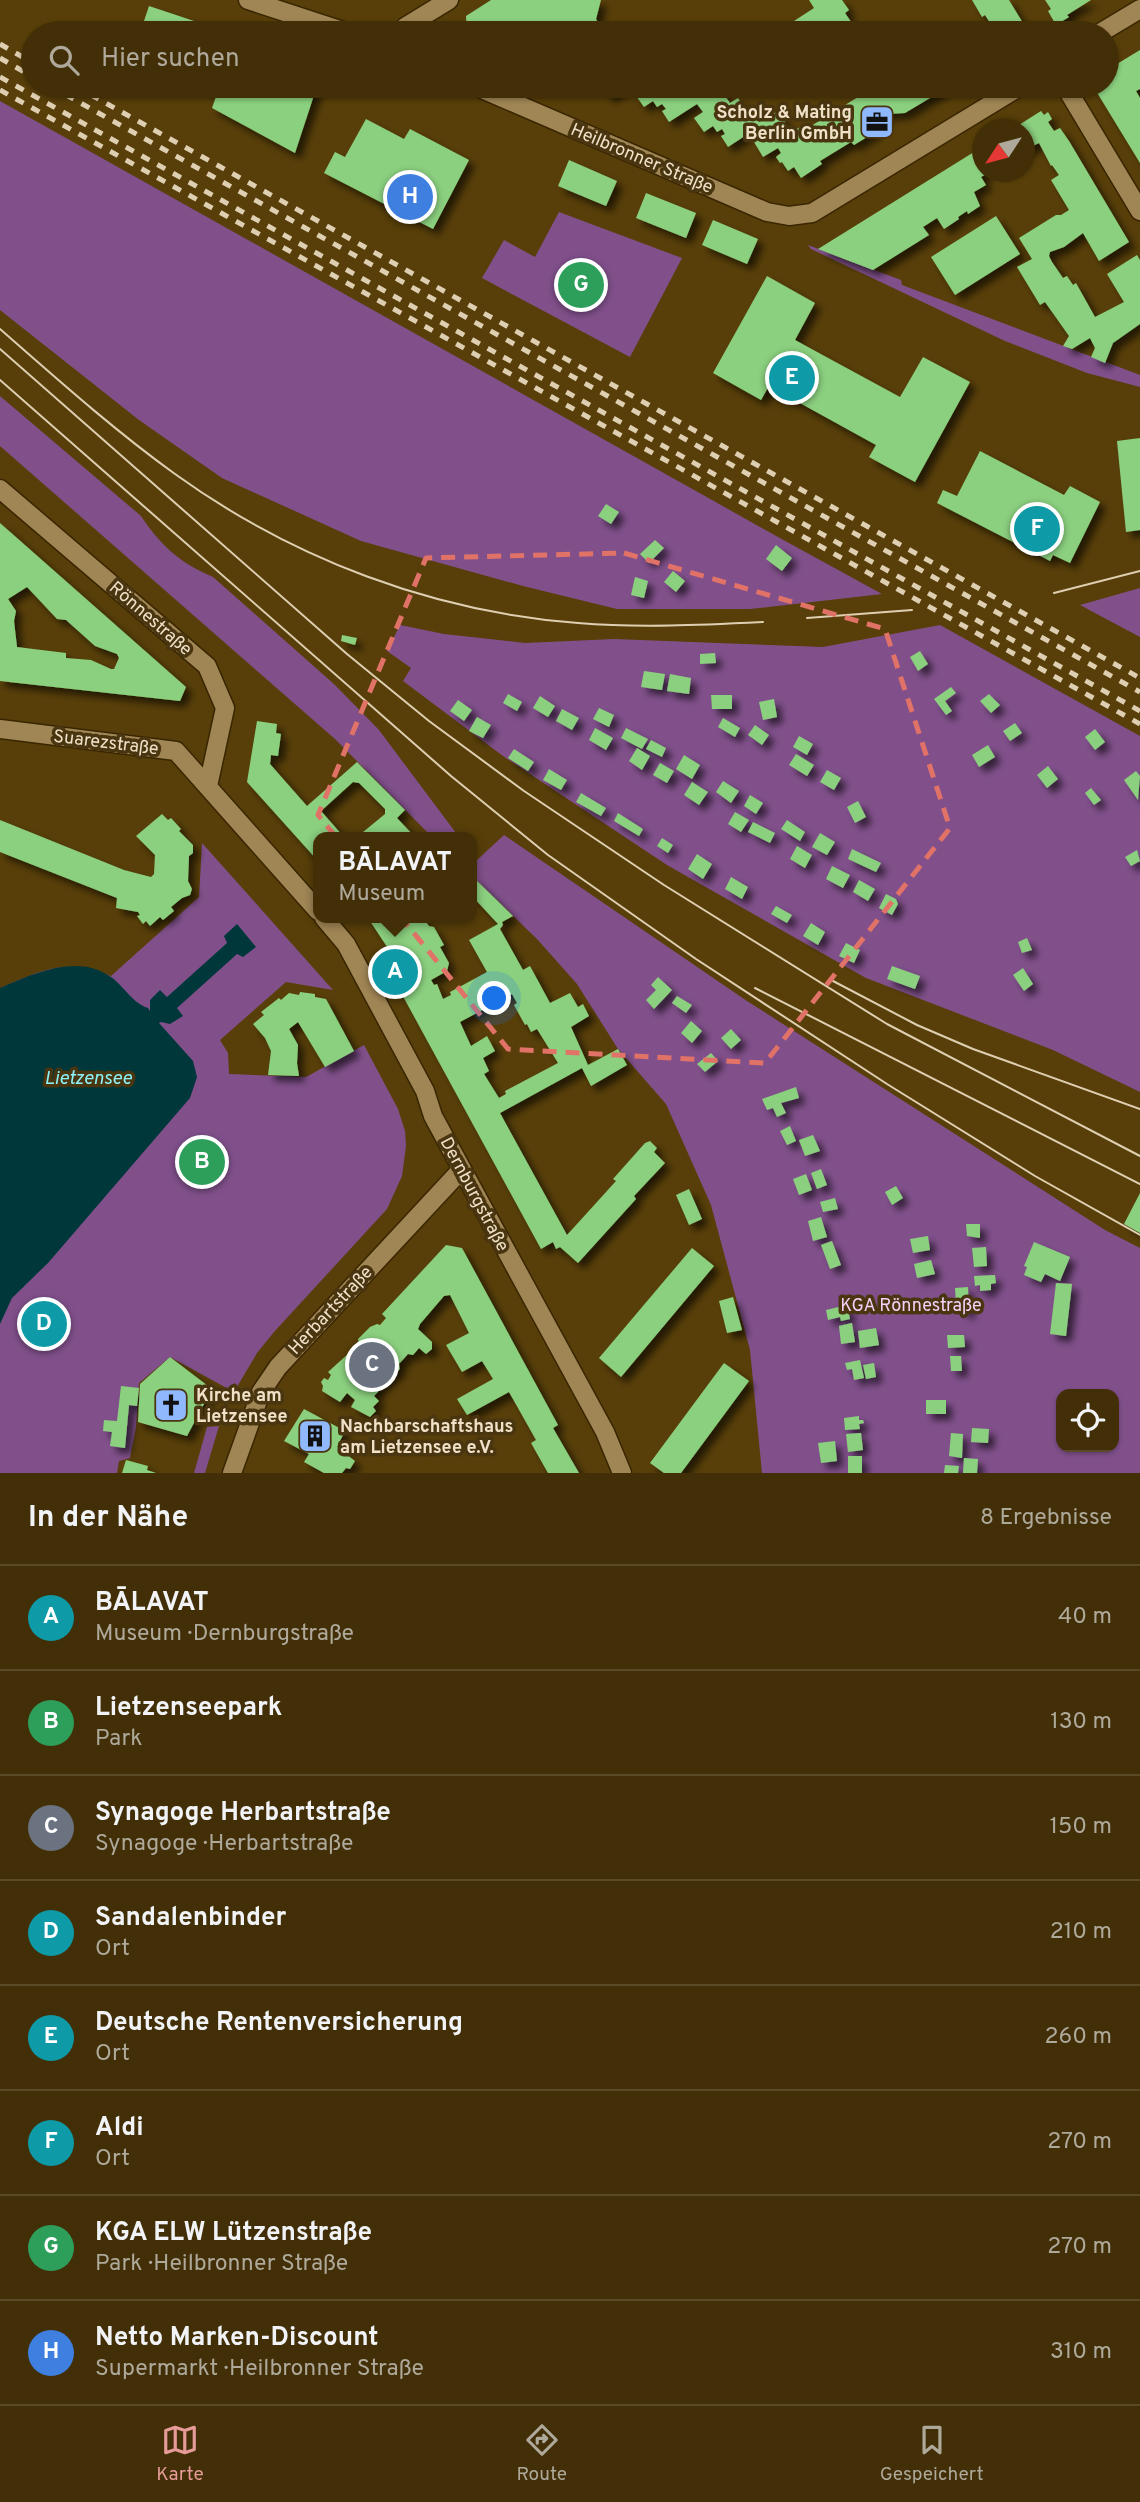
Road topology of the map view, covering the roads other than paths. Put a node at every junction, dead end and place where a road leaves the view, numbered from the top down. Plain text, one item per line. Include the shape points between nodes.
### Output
1 (248, 0) edge
2 (449, 0) edge
3 (1140, 9) edge
4 (312, 21) edge
5 (414, 21) edge
6 (1119, 22) edge
7 (503, 98) edge
8 (1001, 98) edge
9 (1072, 98) edge
10 (1140, 211) edge
11 (0, 489) edge
12 (0, 729) edge
13 (204, 782) junction
14 (313, 905) edge
15 (328, 923) edge
16 (462, 1169) junction
17 (232, 1473) edge
18 (622, 1473) edge

1 - 4 street
2 - 5 street
3 - 6 street
7 - 8 street, Heilbronner Straße via 767,212 789,216 812,213
9 - 10 street
11 - 13 street, Rönnestraße via 207,666 225,708
12 - 13 street, Suarezstraße via 176,751
13 - 14 street
15 - 16 street, Dernburgstraße via 346,944
16 - 17 street, Herbartstraße via 278,1367 261,1392
16 - 18 street, Dernburgstraße via 605,1432

